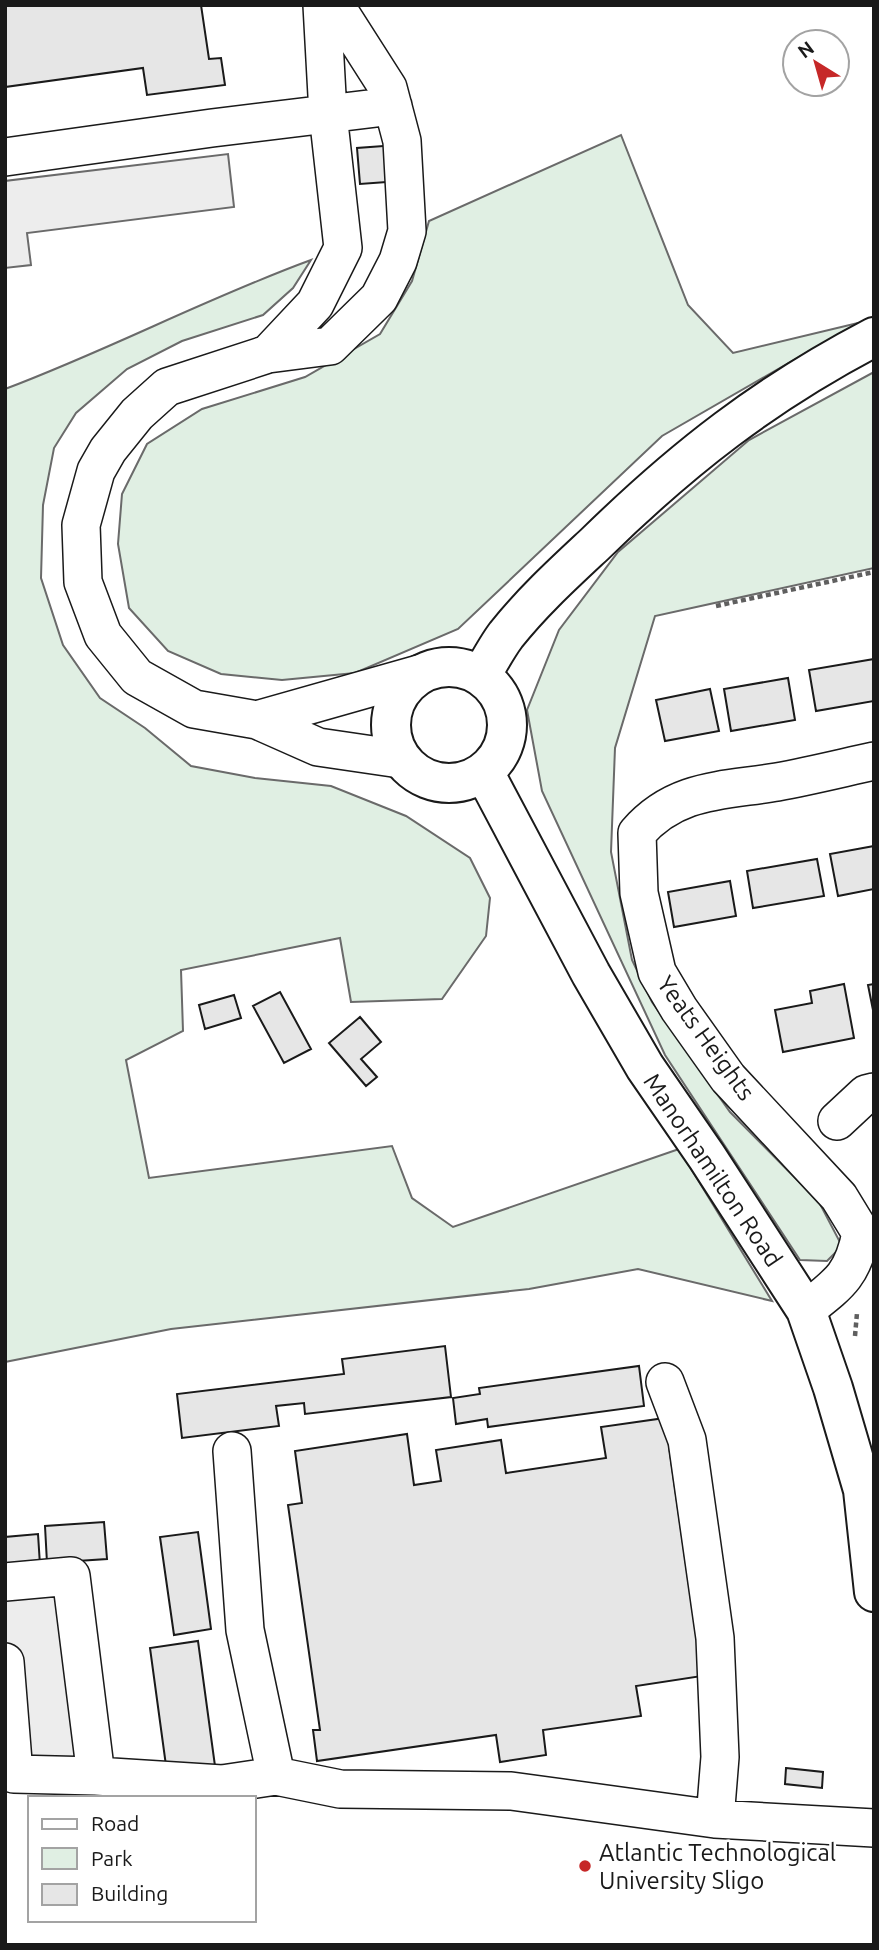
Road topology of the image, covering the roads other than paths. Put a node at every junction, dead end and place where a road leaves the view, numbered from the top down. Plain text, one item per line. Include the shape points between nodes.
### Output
1 (322, 5) edge
2 (335, 5) edge
3 (393, 107) junction
4 (328, 114) junction
5 (5, 157) edge
6 (874, 337) edge
7 (268, 354) junction
8 (419, 674) junction
9 (481, 676) junction
10 (257, 720) junction
11 (400, 759) junction
12 (874, 761) edge
13 (484, 772) junction
14 (874, 1092) edge
15 (837, 1121) dead end
16 (806, 1310) junction
17 (664, 1382) dead end
18 (232, 1451) dead end
19 (5, 1581) edge
20 (874, 1592) edge
21 (5, 1662) edge
22 (96, 1776) junction
23 (276, 1776) junction
24 (715, 1819) junction
25 (874, 1828) edge

1 - 4 street
2 - 3 street via 388,88
3 - 4 street
3 - 7 street via 402,141 407,231 398,261 379,298 330,346
4 - 5 street
4 - 7 street via 343,248 316,304
6 - 9 highway via 788,385 668,474 533,604
7 - 10 street via 166,387 108,450 96,471 81,525 83,582 103,635 137,677 194,709
8 - 9 highway via 450,666
8 - 10 street
8 - 11 highway via 394,703 392,741
9 - 13 highway via 500,696 508,723 506,742
10 - 11 street via 318,747
11 - 13 highway via 430,781 449,784
12 - 16 street, Yeats Heights via 712,790 675,804 638,833 639,893 657,972 729,1078 839,1197 861,1233 856,1259 836,1286
13 - 16 highway, Manorhamilton Road via 645,1068
14 - 15 street
16 - 20 highway, Manorhamilton Road via 863,1490
17 - 24 street via 687,1440 715,1638 720,1756
18 - 23 street via 245,1630
19 - 22 street via 71,1577
21 - 22 street via 14,1774
22 - 23 street via 222,1784
23 - 24 street via 340,1789 511,1791
24 - 25 street

